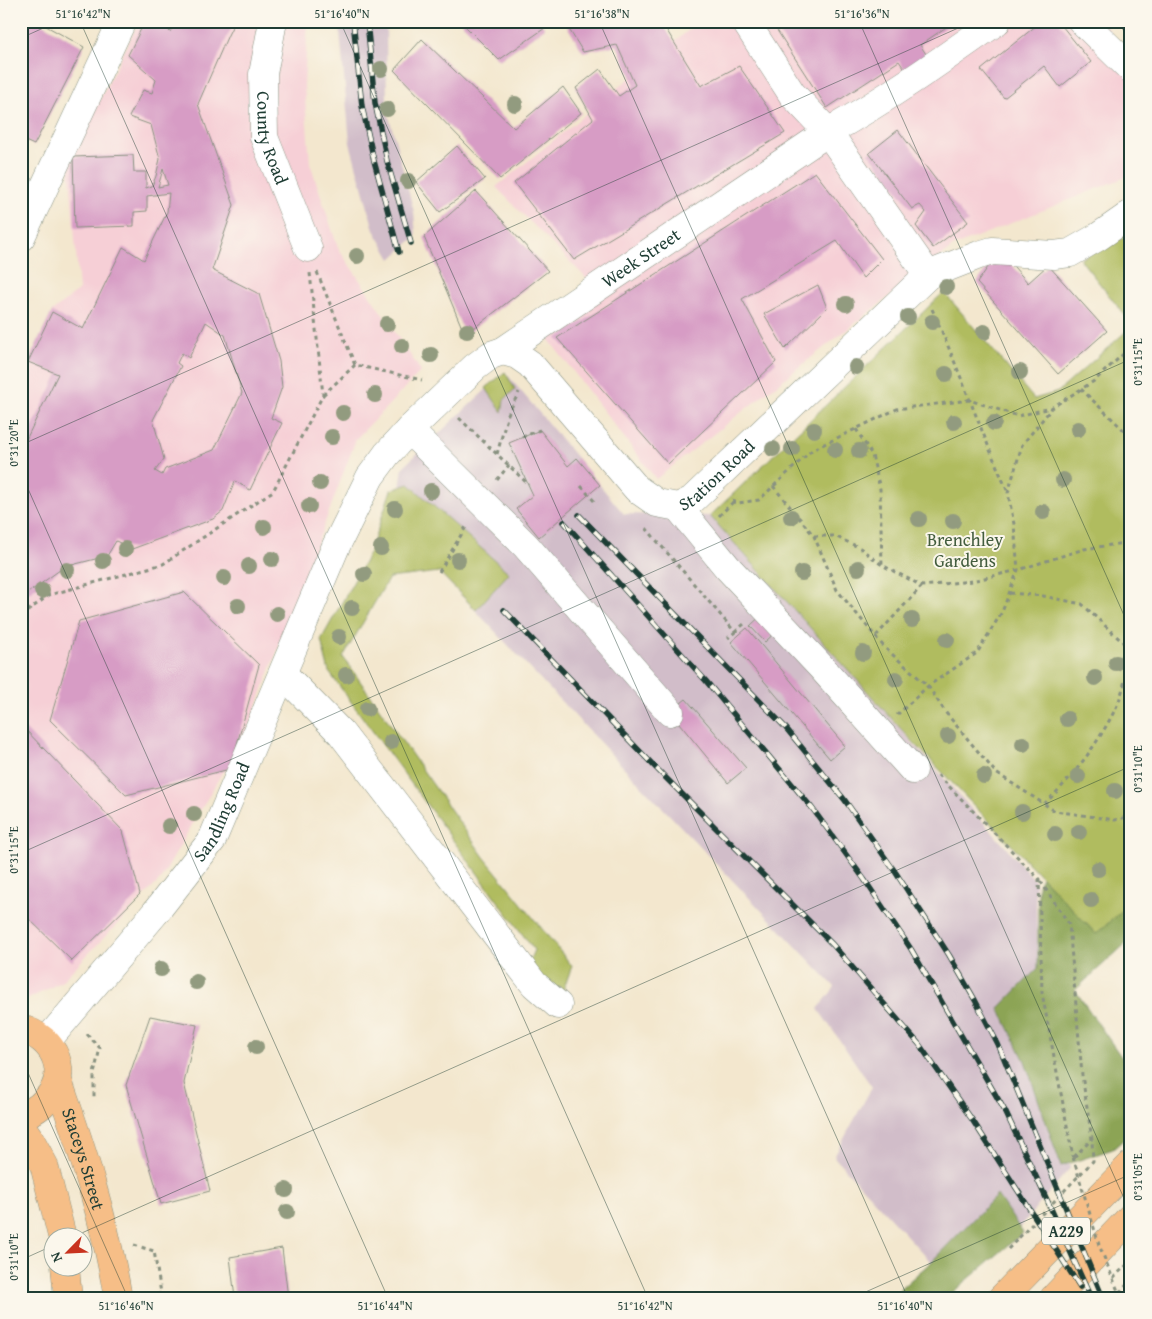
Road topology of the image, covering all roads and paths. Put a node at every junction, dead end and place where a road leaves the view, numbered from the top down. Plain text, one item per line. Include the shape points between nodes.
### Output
1 (122, 21) edge
2 (273, 21) edge
3 (745, 21) edge
4 (997, 21) edge
5 (1082, 21) edge
6 (1131, 69) edge
7 (828, 132) junction
8 (1131, 214) edge
9 (21, 236) edge
10 (308, 248) junction
11 (924, 279) junction
12 (1131, 347) edge
13 (503, 351) junction
14 (355, 365) junction
15 (423, 380) dead end
16 (518, 388) dead end
17 (1081, 389) junction
18 (323, 395) junction
19 (969, 400) junction
20 (1051, 408) junction
21 (456, 415) dead end
22 (856, 429) junction
23 (409, 430) junction
24 (540, 430) dead end
25 (522, 437) dead end
26 (1131, 437) edge
27 (497, 454) junction
28 (509, 465) junction
29 (498, 477) dead end
30 (527, 483) dead end
31 (582, 486) dead end
32 (774, 486) junction
33 (703, 489) junction
34 (1008, 493) junction
35 (595, 502) dead end
36 (733, 502) junction
37 (668, 505) junction
38 (469, 519) dead end
39 (715, 519) dead end
40 (814, 536) junction
41 (1131, 542) edge
42 (336, 546) joint
43 (882, 565) junction
44 (1018, 570) junction
45 (439, 572) dead end
46 (922, 586) junction
47 (1010, 593) junction
48 (21, 616) edge
49 (876, 636) junction
50 (728, 638) dead end
51 (1131, 650) edge
52 (1131, 656) edge
53 (283, 674) junction
54 (928, 686) junction
55 (670, 712) dead end
56 (896, 716) dead end
57 (923, 769) joint
58 (1044, 804) junction
59 (1131, 816) edge
60 (1039, 879) junction
61 (558, 1005) dead end
62 (21, 1029) edge
63 (46, 1042) junction
64 (58, 1081) junction
65 (21, 1114) edge
66 (21, 1126) edge
67 (1092, 1139) junction
68 (1073, 1157) junction
69 (1131, 1165) edge
70 (1131, 1217) edge
71 (60, 1226) edge
72 (1008, 1249) dead end
73 (65, 1276) edge
74 (1131, 1281) edge
75 (21, 1294) edge
76 (38, 1298) edge
77 (68, 1298) edge
78 (118, 1298) edge
79 (1002, 1298) edge
80 (1054, 1298) edge
81 (1113, 1298) edge
82 (1121, 1298) edge

1 - 9 street
2 - 10 street, County Road via 263,74 264,137
3 - 7 street via 792,94
4 - 7 street, Week Street via 917,78
5 - 6 street
7 - 11 street
7 - 13 street, Week Street
8 - 11 street, Station Road via 1070,253 992,251
10 - 14 path
10 - 18 path
11 - 19 path
11 - 33 street, Station Road
12 - 17 path
13 - 23 street, Week Street via 475,367
13 - 37 street, Station Road via 530,364 637,489
14 - 15 path
14 - 18 path
16 - 27 path via 519,395 508,414
17 - 20 path
17 - 26 path
18 - 48 path via 273,491 163,564 50,595
19 - 20 path via 1018,416
19 - 22 path via 897,409
19 - 34 path
20 - 34 path via 1022,445
21 - 27 path
22 - 32 path via 812,450
22 - 43 path via 872,455 880,489
23 - 42 street, Week Street via 370,477
23 - 55 street via 526,546
24 - 25 path
27 - 28 path
28 - 29 path
28 - 30 path
31 - 35 path
32 - 36 path via 759,500
32 - 40 path
33 - 36 path
33 - 37 street, Station Road via 692,500
34 - 44 path
36 - 39 path
37 - 50 path via 640,522 735,632
37 - 57 street
38 - 45 path
40 - 43 path via 834,536 860,548
40 - 49 path via 837,590
41 - 44 path via 1084,549
42 - 53 street, Sandling Road
43 - 46 path
44 - 46 path via 972,581
44 - 47 path
46 - 49 path
47 - 51 path via 1082,604
47 - 54 path via 977,653
49 - 54 path via 884,648
52 - 58 path via 1119,699 1104,731
53 - 61 street via 341,733 534,984
53 - 63 street, Sandling Road via 212,840
54 - 56 path
54 - 58 path via 996,773
57 - 60 path
58 - 59 path via 1055,811 1115,820
60 - 67 path via 1069,924 1082,1075
60 - 68 path via 1042,993
62 - 63 main road via 36,1033
63 - 64 main road, Staceys Street via 55,1054
64 - 65 main road via 51,1096 40,1107
64 - 78 main road, Staceys Street via 81,1147 113,1265
66 - 71 main road via 44,1164
67 - 68 path
67 - 72 path via 1093,1161
68 - 82 path, bridge via 1099,1245
69 - 79 main road, A229
70 - 80 main road, A229
73 - 77 main road
74 - 81 path
75 - 76 path

